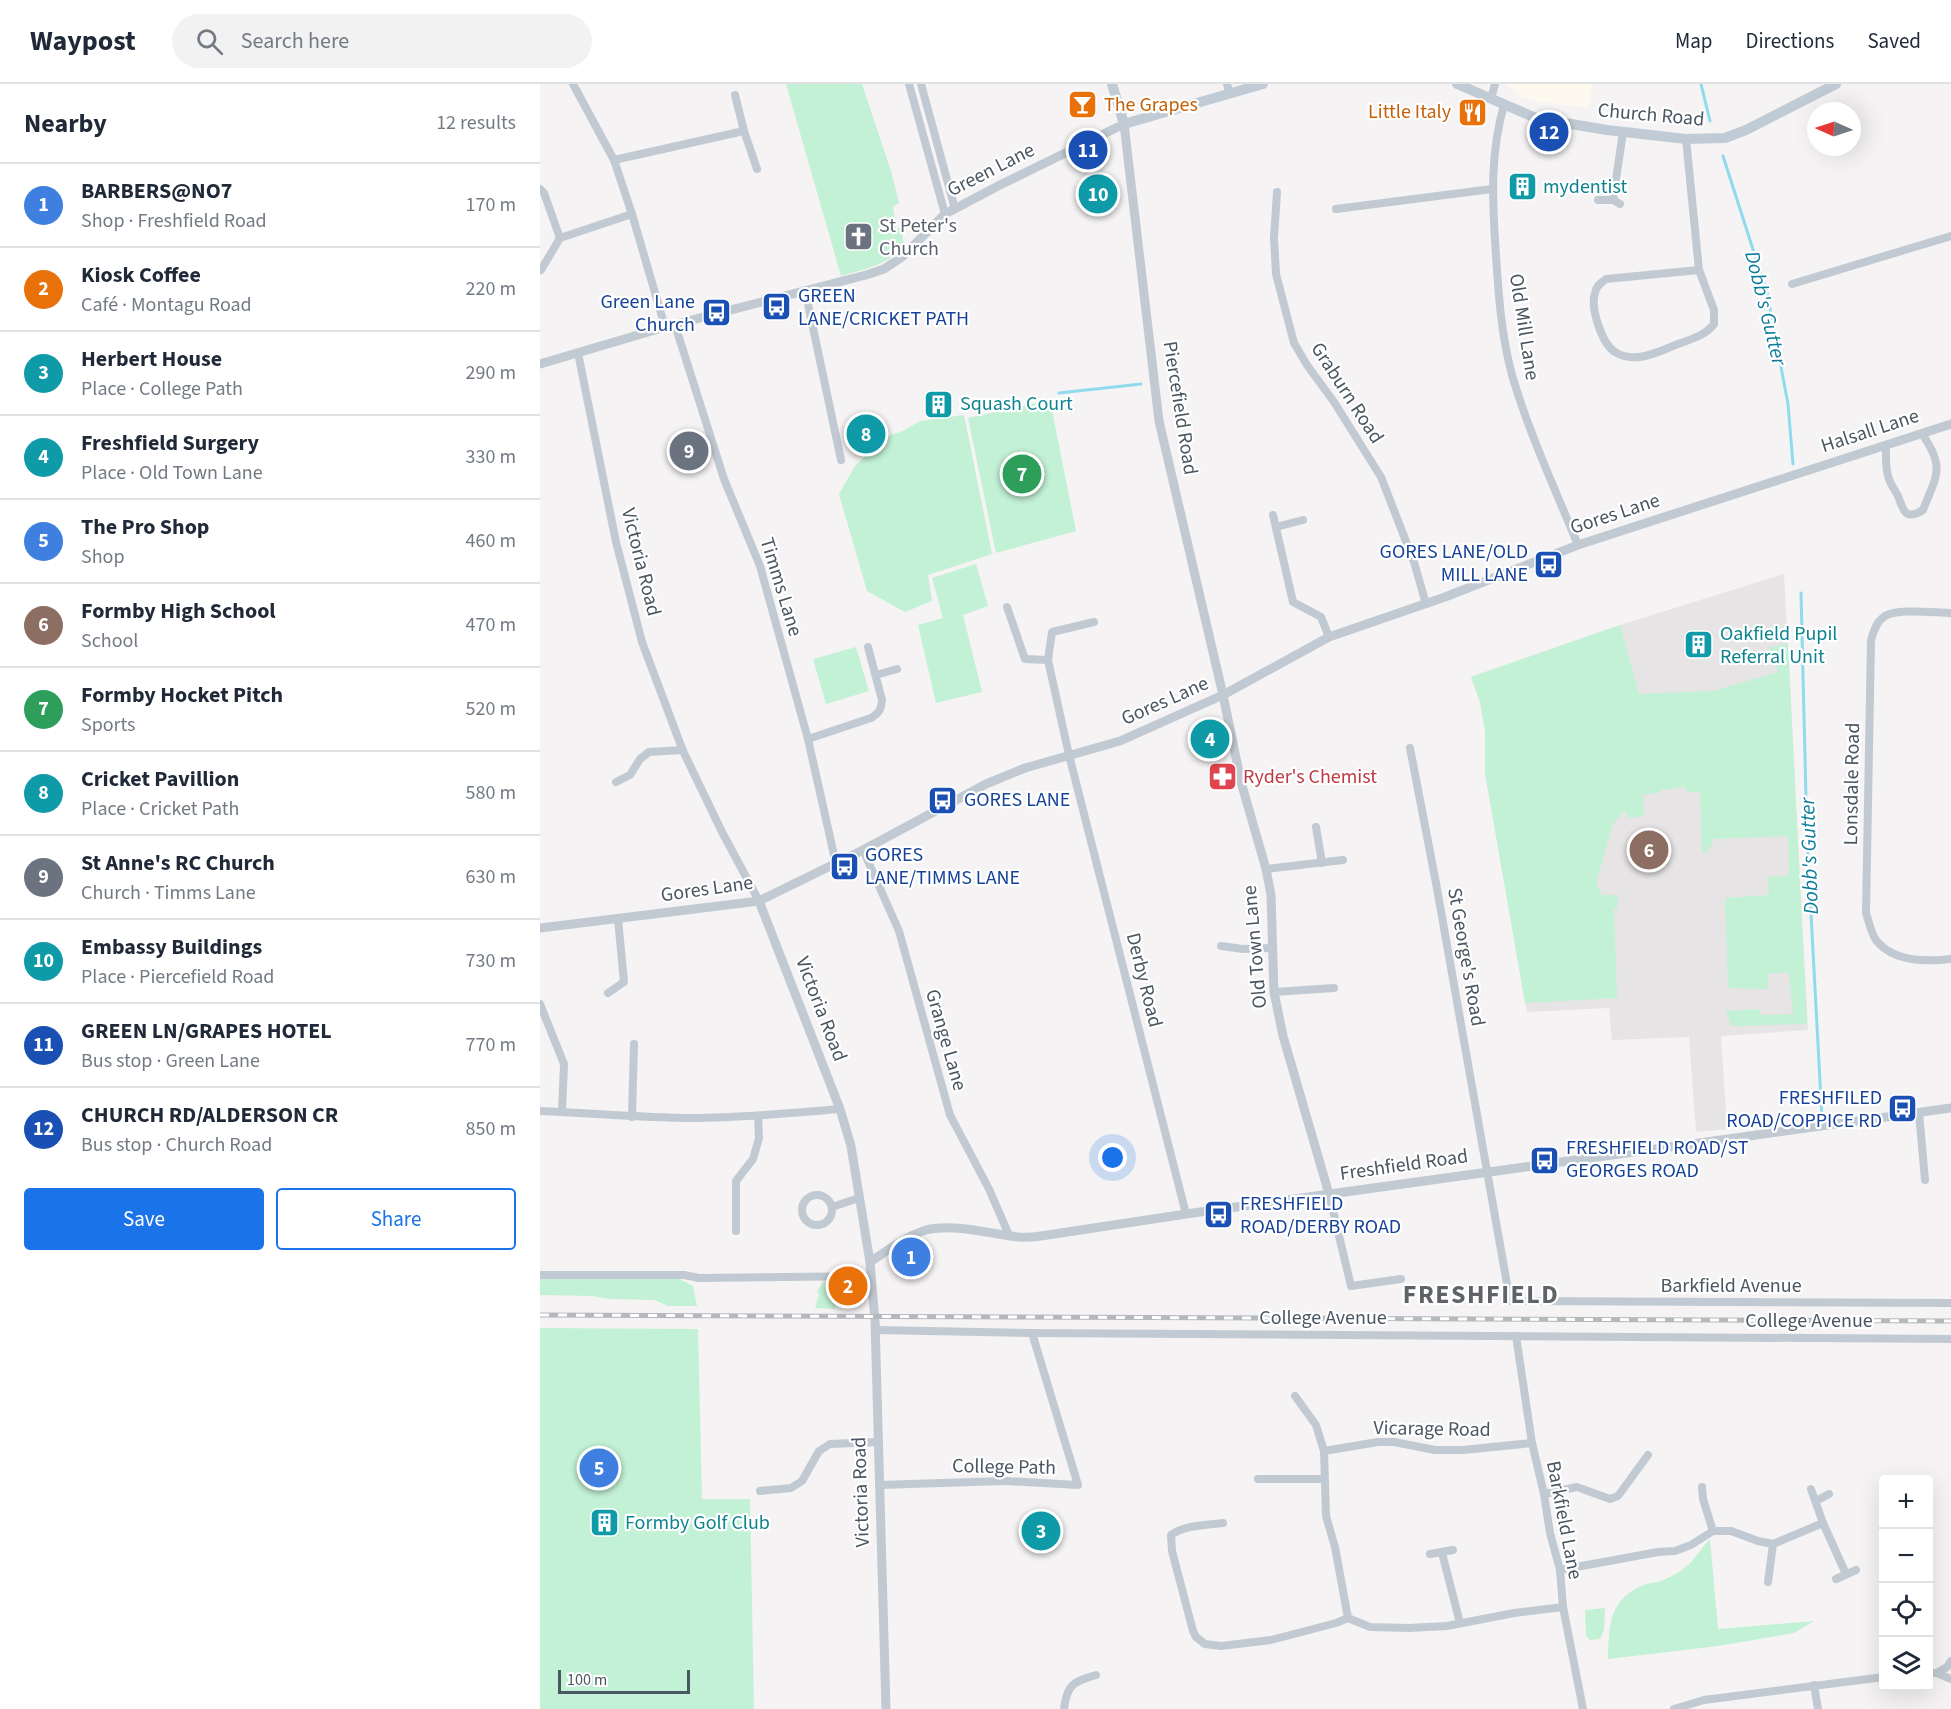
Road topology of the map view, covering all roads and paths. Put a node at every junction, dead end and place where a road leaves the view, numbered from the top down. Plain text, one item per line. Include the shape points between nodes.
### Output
1 (573, 84) edge
2 (909, 84) edge
3 (921, 84) edge
4 (1112, 84) edge
5 (1263, 84) edge
6 (1457, 84) edge
7 (1495, 84) edge
8 (1836, 84) edge
9 (1229, 89) edge
10 (735, 95) dead end
11 (1491, 99) junction
12 (1504, 105) junction
13 (1124, 124) junction
14 (744, 131) junction
15 (1623, 132) junction
16 (1686, 139) junction
17 (614, 160) junction
18 (757, 169) dead end
19 (540, 189) edge
20 (1492, 189) junction
21 (1277, 192) dead end
22 (1598, 200) dead end
23 (955, 209) junction
24 (1336, 209) dead end
25 (632, 214) junction
26 (945, 214) junction
27 (1951, 236) edge
28 (560, 238) junction
29 (541, 270) edge
30 (1699, 270) junction
31 (1792, 284) dead end
32 (805, 290) junction
33 (670, 326) junction
34 (578, 353) junction
35 (540, 364) edge
36 (1951, 424) edge
37 (1922, 434) junction
38 (1886, 446) junction
39 (841, 460) dead end
40 (1800, 472) joint
41 (1273, 515) dead end
42 (1303, 520) dead end
43 (1276, 527) junction
44 (1578, 545) junction
45 (1426, 604) junction
46 (1007, 607) dead end
47 (1951, 614) edge
48 (1094, 622) dead end
49 (1329, 637) junction
50 (868, 647) dead end
51 (1048, 660) junction
52 (897, 669) dead end
53 (876, 675) junction
54 (1223, 695) junction
55 (808, 739) junction
56 (1410, 748) dead end
57 (683, 750) junction
58 (1069, 754) junction
59 (616, 782) dead end
60 (1316, 827) dead end
61 (863, 850) junction
62 (1343, 860) dead end
63 (1322, 863) junction
64 (836, 864) junction
65 (1266, 869) junction
66 (759, 901) junction
67 (618, 919) junction
68 (540, 928) edge
69 (1221, 946) dead end
70 (1272, 948) junction
71 (1951, 959) edge
72 (1334, 988) dead end
73 (1274, 992) junction
74 (608, 993) dead end
75 (540, 1004) edge
76 (634, 1044) dead end
77 (1951, 1108) edge
78 (840, 1109) junction
79 (540, 1111) edge
80 (562, 1112) junction
81 (1918, 1112) junction
82 (758, 1116) junction
83 (632, 1117) junction
84 (1487, 1172) junction
85 (1925, 1180) dead end
86 (1329, 1194) junction
87 (859, 1198) junction
88 (832, 1207) junction
89 (1186, 1214) junction
90 (736, 1231) dead end
91 (1009, 1235) junction
92 (870, 1262) junction
93 (540, 1275) edge
94 (871, 1276) junction
95 (1401, 1279) dead end
96 (1951, 1304) edge
97 (875, 1330) junction
98 (1032, 1333) junction
99 (1516, 1336) junction
100 (1951, 1339) edge
101 (1295, 1396) dead end
102 (878, 1442) junction
103 (1532, 1443) junction
104 (1324, 1451) junction
105 (1648, 1455) dead end
106 (1258, 1479) dead end
107 (1324, 1479) junction
108 (879, 1485) junction
109 (1702, 1487) dead end
110 (1811, 1490) dead end
111 (760, 1491) dead end
112 (1544, 1494) junction
113 (1829, 1494) dead end
114 (1815, 1501) junction
115 (1223, 1523) dead end
116 (1823, 1523) junction
117 (1713, 1531) junction
118 (1773, 1544) junction
119 (1453, 1550) dead end
120 (1442, 1553) junction
121 (1430, 1554) dead end
122 (1560, 1570) junction
123 (1856, 1570) dead end
124 (1846, 1574) junction
125 (1836, 1579) dead end
126 (1768, 1582) dead end
127 (1563, 1607) junction
128 (1348, 1618) junction
129 (1460, 1623) junction
130 (1951, 1660) edge
131 (1933, 1673) edge
132 (1096, 1675) dead end
133 (1879, 1678) edge
134 (1951, 1679) edge
135 (1814, 1685) junction
136 (1704, 1700) junction
137 (886, 1709) edge
138 (1064, 1709) edge
139 (1583, 1709) edge
140 (1674, 1709) edge
141 (1708, 1709) edge
142 (1818, 1709) edge

1 - 17 street, Timms Lane
2 - 26 street
3 - 23 street
4 - 13 main road
5 - 9 main road
6 - 11 main road, Church Road
7 - 11 street
8 - 16 main road, Church Road via 1725,138
9 - 13 main road
10 - 14 street
11 - 12 main road, Church Road
12 - 15 main road, Church Road via 1536,118
12 - 20 street, Old Mill Lane
13 - 23 street, Green Lane
13 - 54 street, Piercefield Road via 1159,421
14 - 17 street
14 - 18 street
15 - 16 main road, Church Road
15 - 22 street via 1617,202
16 - 30 street
17 - 25 street, Timms Lane
19 - 28 street
20 - 24 street
20 - 44 street, Old Mill Lane via 1502,322 1512,374
21 - 45 street, Graburn Road via 1276,274 1294,343 1381,477
23 - 26 street, Green Lane
25 - 28 street
25 - 33 street, Timms Lane
26 - 32 street, Green Lane via 902,257 884,269
27 - 31 street
28 - 29 street
30 - 30 street via 1714,310 1710,330 1648,356 1616,353 1607,344 1600,332 1594,302 1594,293 1606,279
32 - 33 street, Green Lane
32 - 39 street
33 - 34 street, Green Lane
33 - 55 street, Timms Lane via 724,479 760,566
34 - 35 street, Green Lane
34 - 57 street, Victoria Road via 619,553 642,642
36 - 37 street, Halsall Lane
37 - 38 street, Halsall Lane
37 - 38 street via 1938,473 1923,510 1917,514 1901,509 1887,473
38 - 40 street, Halsall Lane
40 - 44 street, Gores Lane
41 - 43 street
42 - 43 street
43 - 49 street via 1293,602 1321,617
44 - 45 street, Gores Lane
45 - 49 street, Gores Lane
46 - 51 street via 1025,659
47 - 71 street, Lonsdale Road via 1886,615 1876,625 1871,640 1866,914 1875,939 1890,952 1908,959
48 - 51 street via 1052,632
49 - 54 street, Gores Lane
50 - 53 street
51 - 58 street, Derby Road
52 - 53 street
53 - 55 street via 882,700 878,714
54 - 58 street, Gores Lane via 1120,741
54 - 65 street, Old Town Lane via 1241,782
55 - 64 street, Timms Lane
56 - 84 street, St George's Road
57 - 59 street via 649,752 630,775
57 - 66 street, Victoria Road
58 - 61 street, Gores Lane via 986,784
58 - 89 street, Derby Road
60 - 63 street
61 - 64 street, Gores Lane
61 - 91 street, Grange Lane via 899,931 950,1115
62 - 63 street
63 - 65 street
64 - 66 street, Gores Lane
65 - 70 street, Old Town Lane
66 - 67 street, Gores Lane
66 - 78 street, Victoria Road
67 - 68 street, Gores Lane
67 - 74 street via 624,982
69 - 70 street
70 - 73 street, Old Town Lane
72 - 73 street
73 - 86 street, Old Town Lane via 1282,1036
75 - 80 street via 564,1064
76 - 83 street
77 - 81 street, Freshfield Road
78 - 82 street
78 - 87 street, Victoria Road via 851,1146
79 - 80 street
80 - 83 street
81 - 84 street, Freshfield Road
81 - 85 street
82 - 83 street
82 - 90 street via 759,1138 753,1159 736,1181
84 - 86 street, Freshfield Road
84 - 96 street, Barkfield Avenue via 1510,1300
86 - 89 street, Freshfield Road
86 - 95 street via 1351,1286
87 - 88 street
87 - 92 street, Victoria Road
88 - 88 street via 831,1217 818,1226 808,1223 802,1215 805,1201 813,1196 827,1198
89 - 91 street, Freshfield Road via 1041,1236
91 - 92 street, Freshfield Road via 981,1230 926,1230
92 - 94 street, Victoria Road
93 - 94 street
94 - 97 street, Victoria Road
97 - 98 street, College Avenue
97 - 102 street, Victoria Road
98 - 99 street, College Avenue
98 - 108 street, College Path via 1078,1485 1005,1481
99 - 100 street, College Avenue
99 - 103 street, Barkfield Lane
101 - 104 street via 1316,1425
102 - 108 street, Victoria Road
102 - 111 street via 830,1444 819,1451 802,1481 791,1488
103 - 104 street, Vicarage Road via 1463,1450 1378,1442
103 - 112 street, Barkfield Lane
104 - 107 street
105 - 112 street via 1618,1496 1610,1499 1577,1487
106 - 107 street
107 - 128 street via 1326,1516
108 - 137 street, Victoria Road
109 - 117 street
110 - 114 street
112 - 122 street, Barkfield Lane
113 - 114 street
114 - 116 street
115 - 128 street via 1186,1528 1171,1535 1188,1615 1200,1641 1213,1647 1262,1641
116 - 118 street
116 - 124 street
117 - 118 street via 1731,1531
117 - 122 street via 1675,1551
118 - 126 street
119 - 120 street
120 - 121 street
120 - 129 street
122 - 127 street, Barkfield Lane
123 - 124 street
124 - 125 street
127 - 129 street
127 - 139 street, Barkfield Lane
128 - 129 street via 1370,1627
130 - 131 street via 1947,1667
131 - 134 street
132 - 138 street via 1077,1680 1069,1687
133 - 135 street
135 - 136 street
135 - 142 street
136 - 140 street
136 - 141 street

